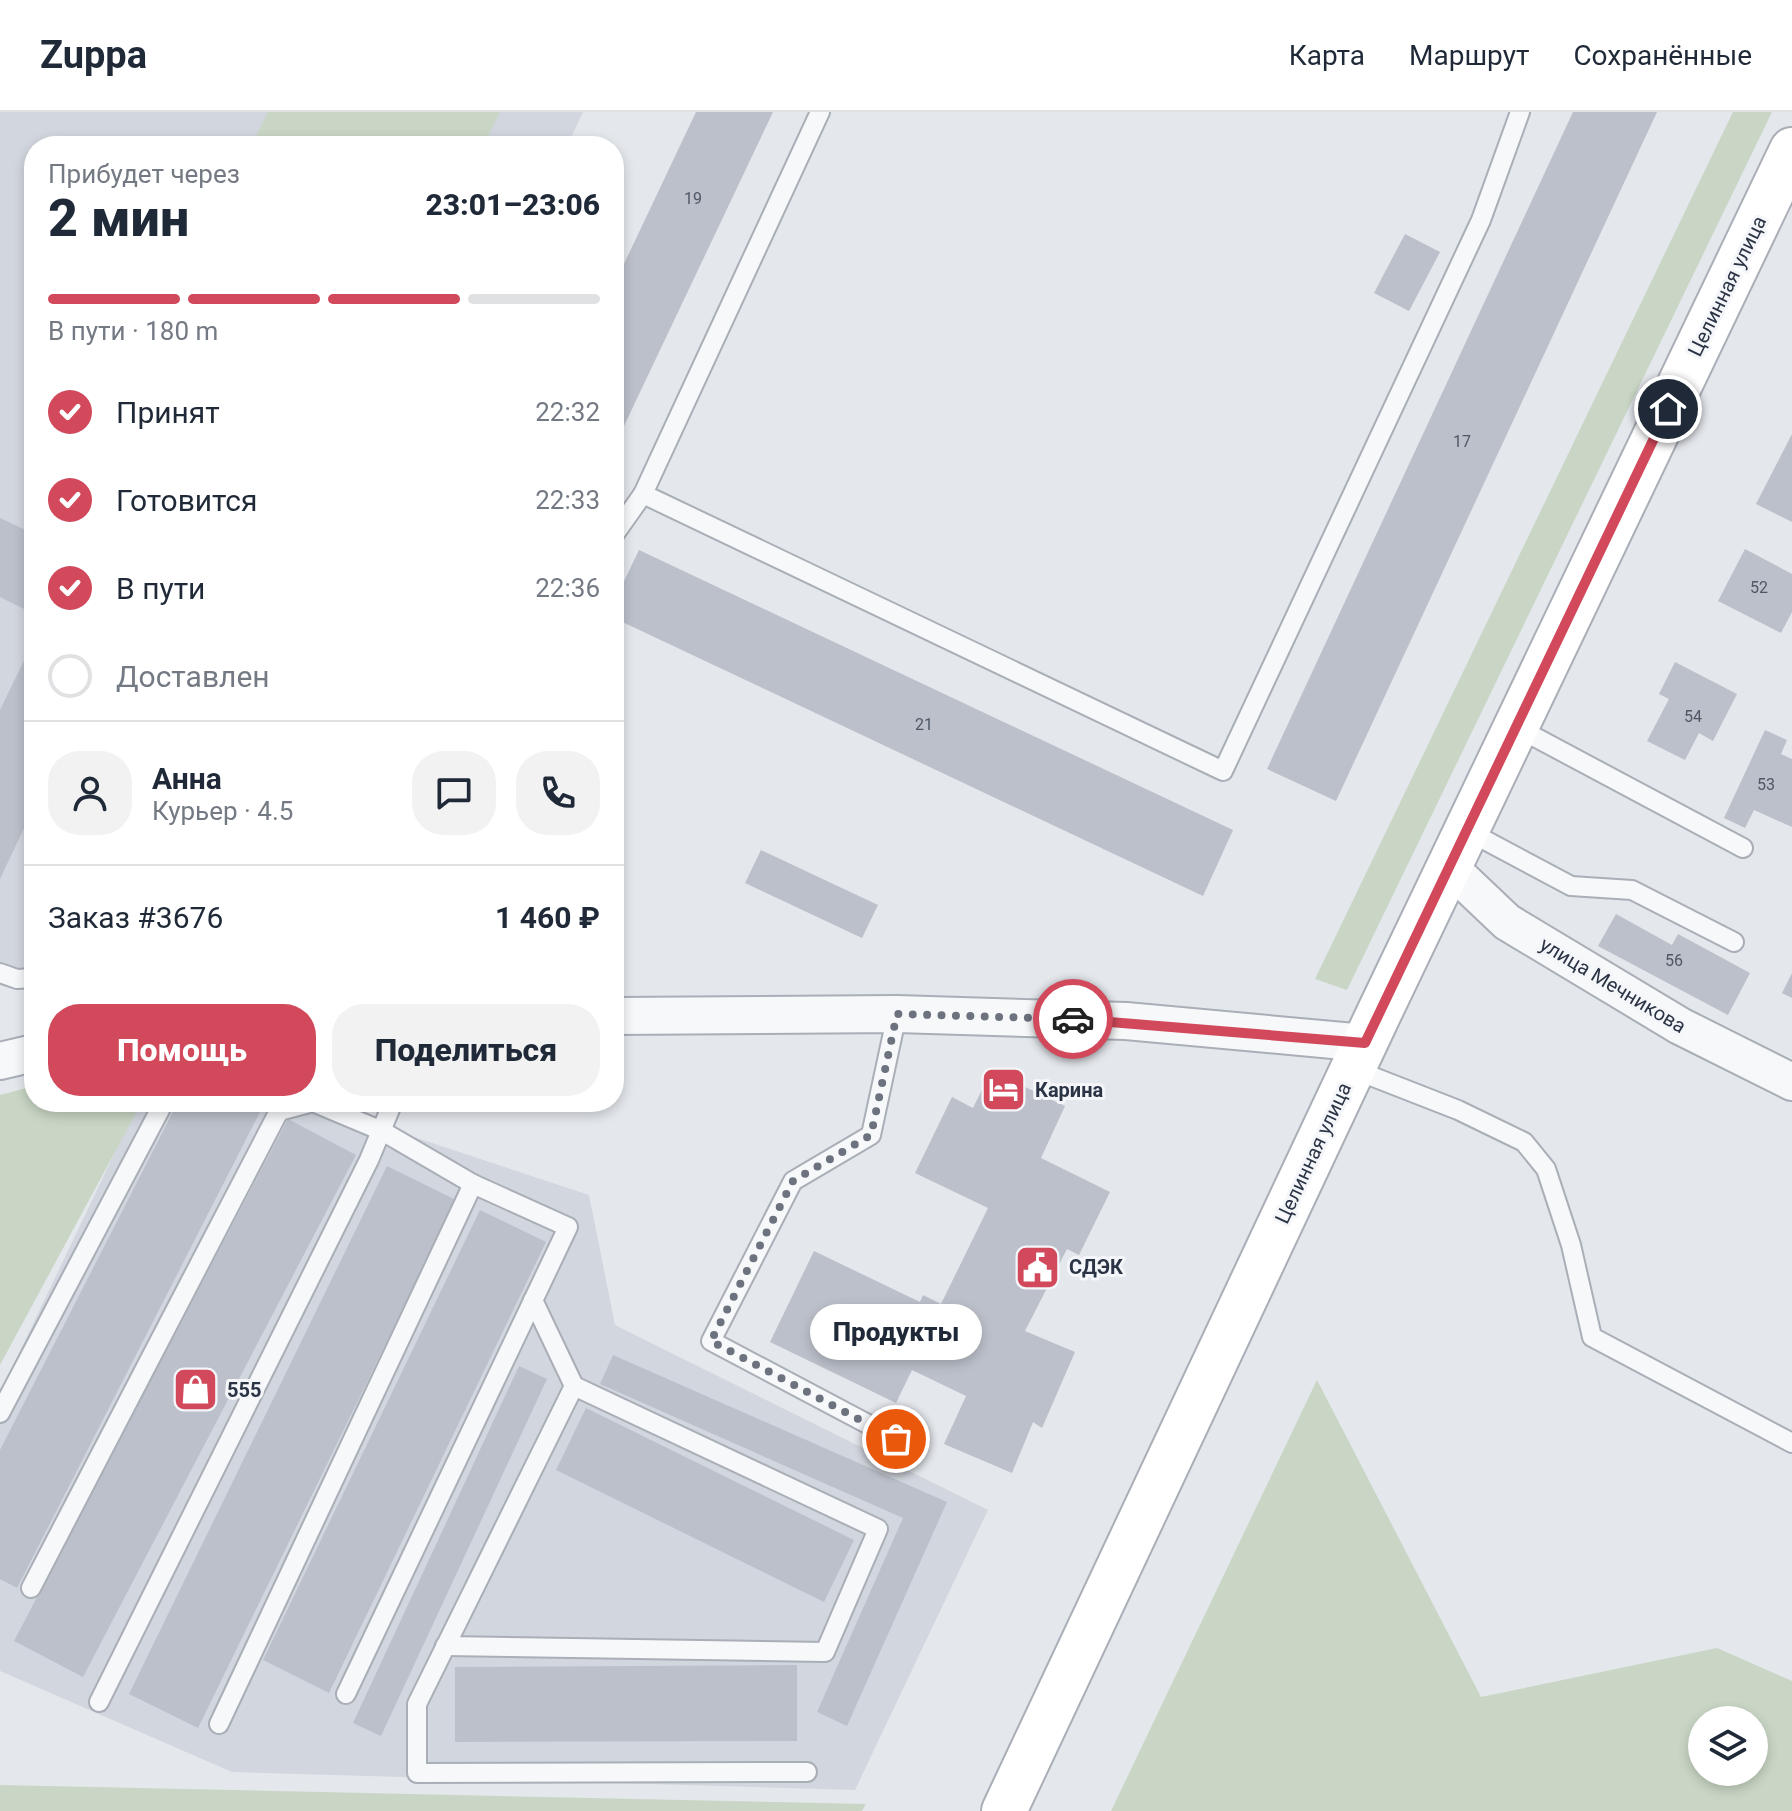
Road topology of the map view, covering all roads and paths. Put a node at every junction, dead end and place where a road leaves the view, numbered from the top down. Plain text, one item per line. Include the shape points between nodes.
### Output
1 (820, 112) edge
2 (1520, 112) edge
3 (1792, 150) edge
4 (643, 494) junction
5 (624, 521) edge
6 (1516, 727) junction
7 (1457, 848) junction
8 (1743, 848) dead end
9 (1734, 942) dead end
10 (0, 973) edge
11 (24, 979) edge
12 (897, 1014) junction
13 (624, 1016) edge
14 (24, 1055) edge
15 (1359, 1056) junction
16 (0, 1061) edge
17 (1792, 1082) edge
18 (159, 1112) edge
19 (278, 1112) edge
20 (337, 1112) edge
21 (389, 1112) edge
22 (382, 1131) junction
23 (473, 1184) junction
24 (533, 1300) junction
25 (574, 1386) junction
26 (0, 1413) edge
27 (896, 1439) dead end
28 (1792, 1443) edge
29 (31, 1588) dead end
30 (445, 1646) junction
31 (346, 1694) dead end
32 (99, 1702) dead end
33 (219, 1724) dead end
34 (807, 1772) dead end
35 (1004, 1811) edge

1 - 4 lane
2 - 4 lane via 1481,220 1223,771
3 - 6 main road, Целинная улица
4 - 5 lane
6 - 7 main road, Целинная улица
6 - 8 lane
7 - 9 lane via 1571,886 1632,890
7 - 15 main road, Целинная улица
7 - 17 street, улица Мечникова via 1507,922 1680,1026
10 - 11 lane
12 - 13 street
12 - 15 street via 1126,1021
12 - 27 lane via 871,1135 793,1181 711,1341
14 - 16 street
15 - 28 lane via 1524,1142 1546,1169 1571,1245 1592,1337
15 - 35 main road, Целинная улица
18 - 26 lane
19 - 29 lane
20 - 22 lane
21 - 22 lane
22 - 23 lane
22 - 32 lane
23 - 24 lane via 568,1227
23 - 33 lane
24 - 25 lane
24 - 31 lane
25 - 30 lane
25 - 30 lane via 878,1529 825,1652
30 - 34 lane via 417,1704 417,1773

